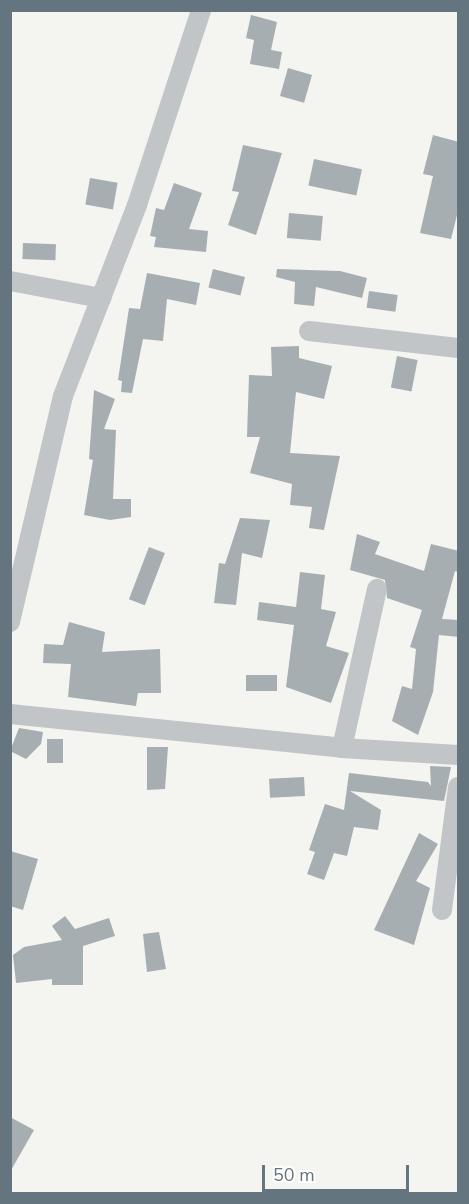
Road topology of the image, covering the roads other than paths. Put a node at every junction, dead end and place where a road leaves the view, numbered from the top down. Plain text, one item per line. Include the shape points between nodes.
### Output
1 (201, 10) edge
2 (10, 281) edge
3 (101, 298) junction
4 (309, 330) dead end
5 (459, 348) edge
6 (377, 589) dead end
7 (10, 622) edge
8 (10, 714) edge
9 (342, 748) junction
10 (459, 755) edge
11 (459, 787) edge
12 (442, 910) dead end

1 - 3 street
2 - 3 street
3 - 7 street via 63,396
4 - 5 street
6 - 9 street
8 - 9 street
9 - 10 street
11 - 12 street

